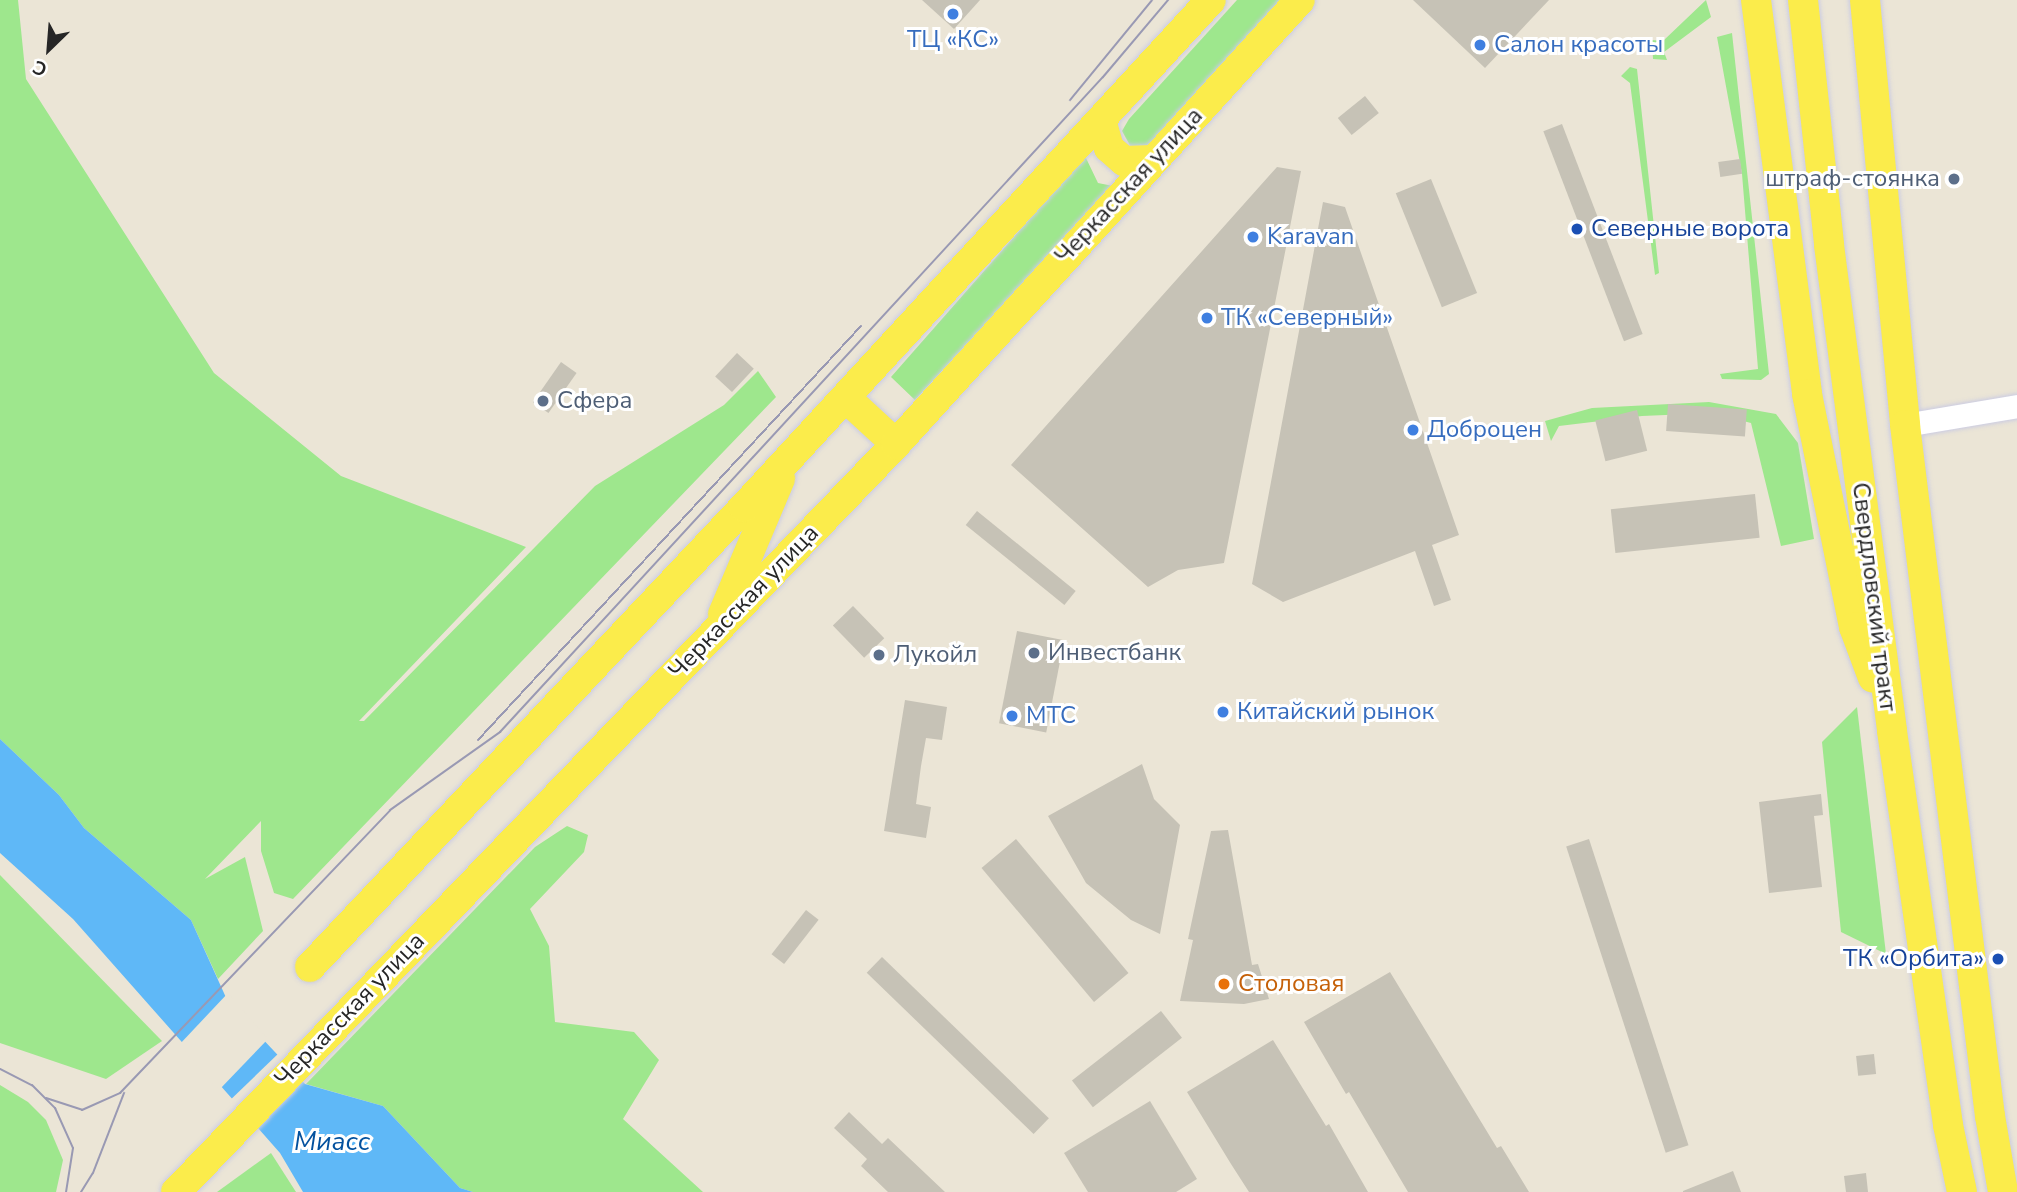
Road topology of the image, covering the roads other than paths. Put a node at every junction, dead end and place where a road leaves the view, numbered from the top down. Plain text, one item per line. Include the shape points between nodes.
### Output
1 (1211, 0) edge
2 (1300, 0) edge
3 (1756, 0) edge
4 (1803, 0) edge
5 (1865, 0) edge
6 (1101, 120) junction
7 (1152, 160) junction
8 (846, 398) junction
9 (2017, 406) edge
10 (1905, 425) junction
11 (895, 444) junction
12 (790, 456) junction
13 (715, 632) junction
14 (1892, 731) junction
15 (310, 967) dead end
16 (1990, 1116) junction
17 (1948, 1125) junction
18 (176, 1192) edge
19 (1962, 1192) edge
20 (2003, 1192) edge

1 - 6 main road
2 - 7 main road, Черкасская улица
3 - 14 main road via 1807,394 1854,627
4 - 14 main road, Свердловский тракт via 1829,245
5 - 10 main road
6 - 7 main road via 1109,148 1124,161
6 - 8 main road
7 - 11 main road, Черкасская улица
8 - 11 main road
8 - 12 main road
9 - 10 street
10 - 16 main road
11 - 13 main road, Черкасская улица
12 - 13 main road
12 - 15 main road
13 - 18 main road, Черкасская улица
14 - 17 main road, Свердловский тракт
16 - 17 main road
16 - 20 main road
17 - 19 main road, Свердловский тракт

